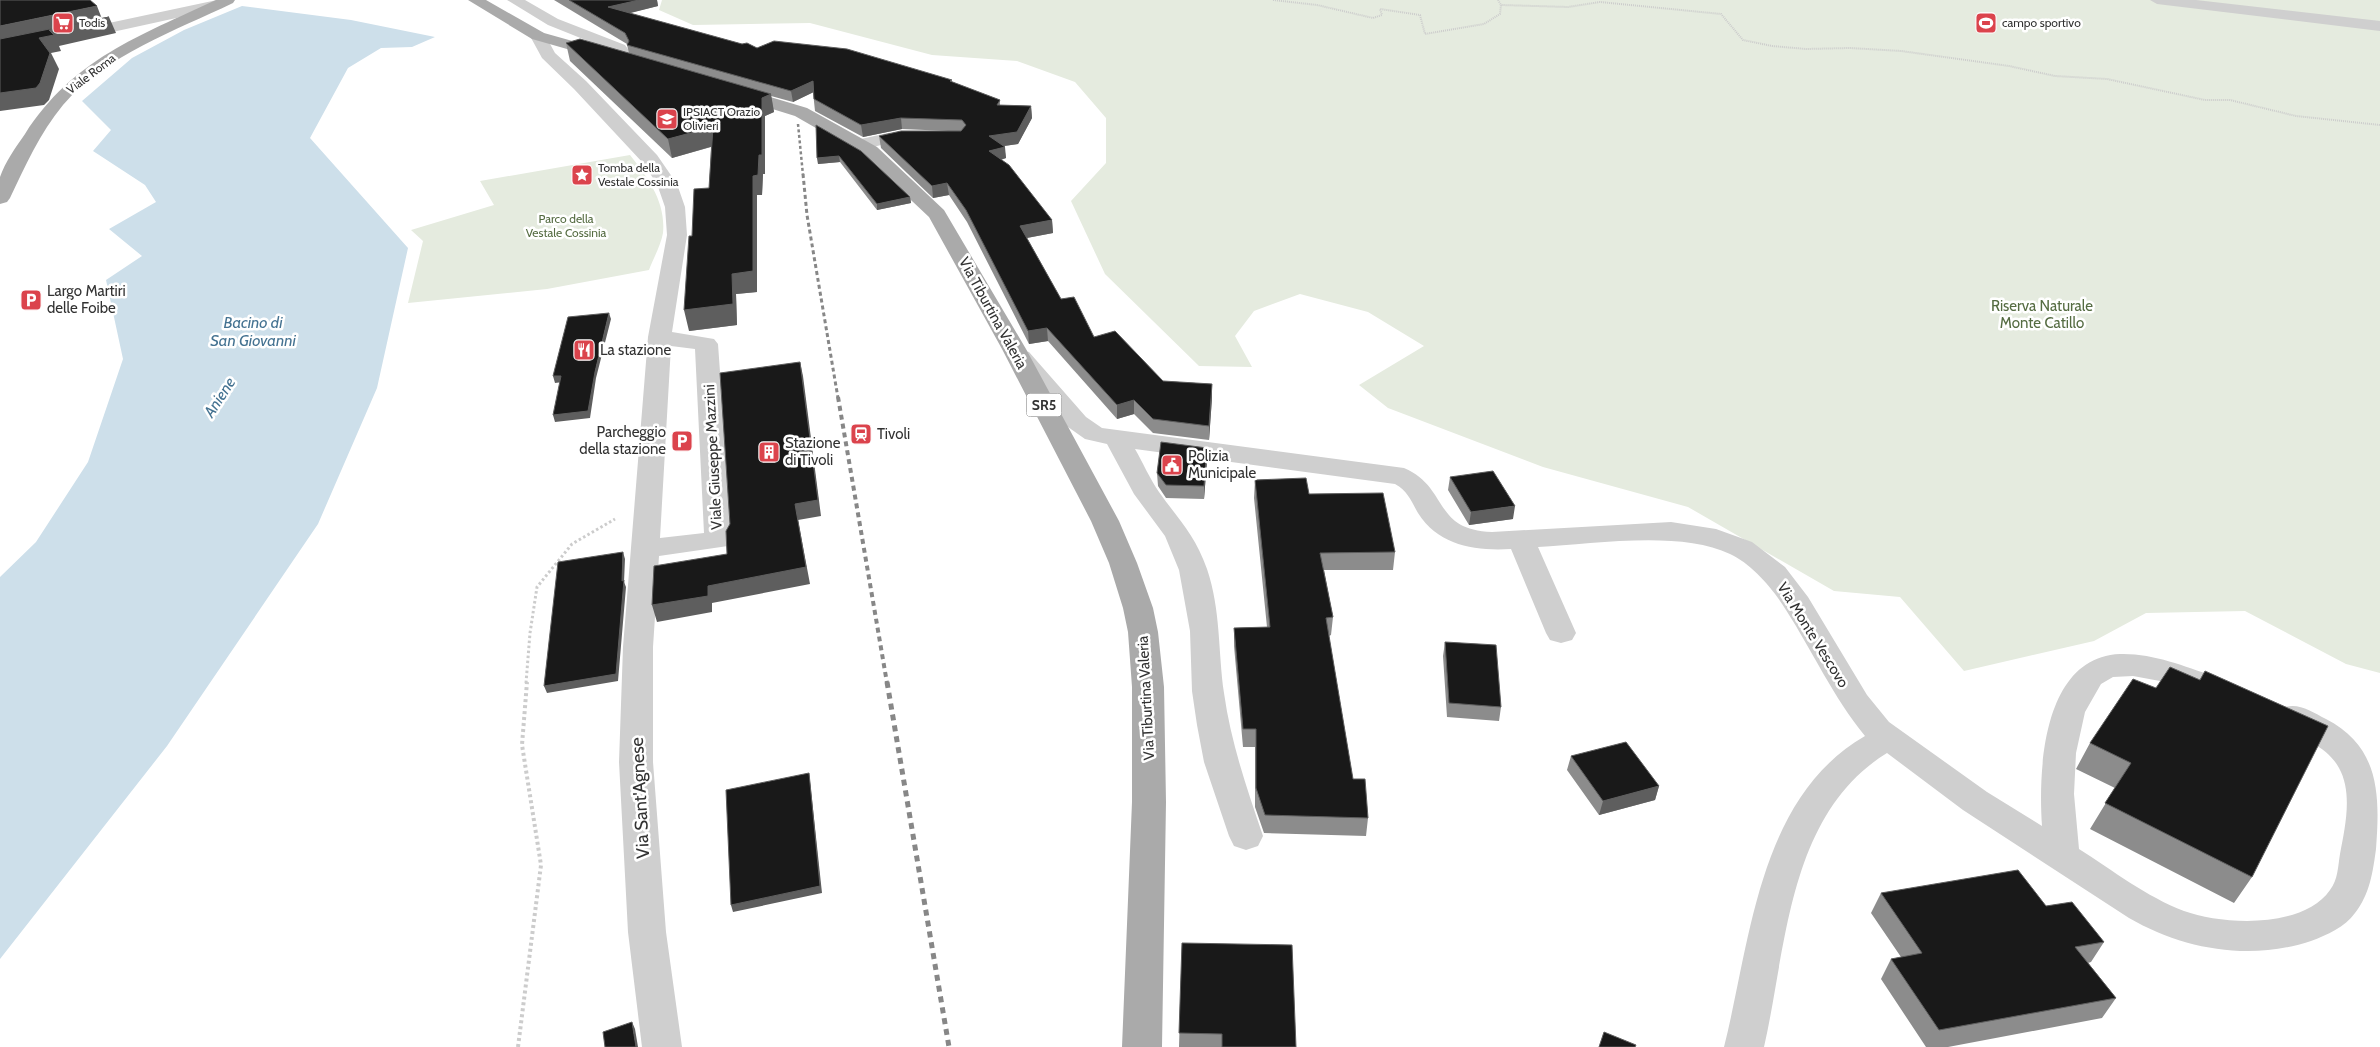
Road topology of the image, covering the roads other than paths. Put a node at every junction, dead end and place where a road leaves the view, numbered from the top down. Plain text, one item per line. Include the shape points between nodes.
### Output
1 (476, 0) edge
2 (514, 0) edge
3 (2157, 0) edge
4 (222, 3) edge
5 (2380, 26) edge
6 (538, 36) junction
7 (56, 39) edge
8 (614, 58) junction
9 (642, 66) edge
10 (718, 87) edge
11 (938, 136) edge
12 (859, 145) junction
13 (0, 198) edge
14 (660, 337) junction
15 (1014, 349) junction
16 (1117, 440) junction
17 (1520, 538) junction
18 (645, 549) junction
19 (1561, 633) dead end
20 (2229, 693) edge
21 (2264, 706) edge
22 (1887, 738) junction
23 (1246, 836) dead end
24 (2062, 857) junction
25 (662, 1047) edge
26 (1142, 1047) edge
27 (1744, 1047) edge

1 - 6 main road
2 - 8 street via 553,22 619,48 622,52
3 - 5 street
4 - 7 street
4 - 13 main road, Viale Roma via 130,47 76,82 32,137
6 - 8 main road
6 - 14 street via 548,55 646,155 673,198 677,235
8 - 9 main road
10 - 12 main road, Via Tiburtina Valeria / SR5 via 801,112
11 - 12 street via 895,137
12 - 15 main road, Via Tiburtina Valeria / SR5 via 870,151 937,214
14 - 18 street
14 - 18 street, Viale Giuseppe Mazzini via 706,344 718,540
15 - 16 street, Via Monte Vescovo via 1077,422 1094,434
15 - 26 main road, Via Tiburtina Valeria / SR5 via 1105,521 1132,586 1143,632 1148,687 1149,794
16 - 17 street, Via Monte Vescovo via 1395,474 1414,483 1434,516 1458,535 1480,541
16 - 23 street via 1147,494 1178,534 1192,570 1205,631 1213,725 1221,762
17 - 19 street
17 - 22 street, Via Monte Vescovo via 1671,531 1716,538 1742,548 1775,574 1798,604 1856,703
18 - 25 street, Via Sant'Agnese via 638,647 636,762 647,932
20 - 24 street via 2154,668 2113,666 2094,672 2068,711 2059,748 2056,797
21 - 24 street, Via Monte Vescovo via 2332,734 2353,751 2364,771 2368,796 2353,883 2340,907 2328,917 2314,925 2281,933 2238,934 2196,929 2150,912
22 - 24 street, Via Monte Vescovo
22 - 27 street via 1853,759 1832,780 1811,807 1795,837 1774,900

